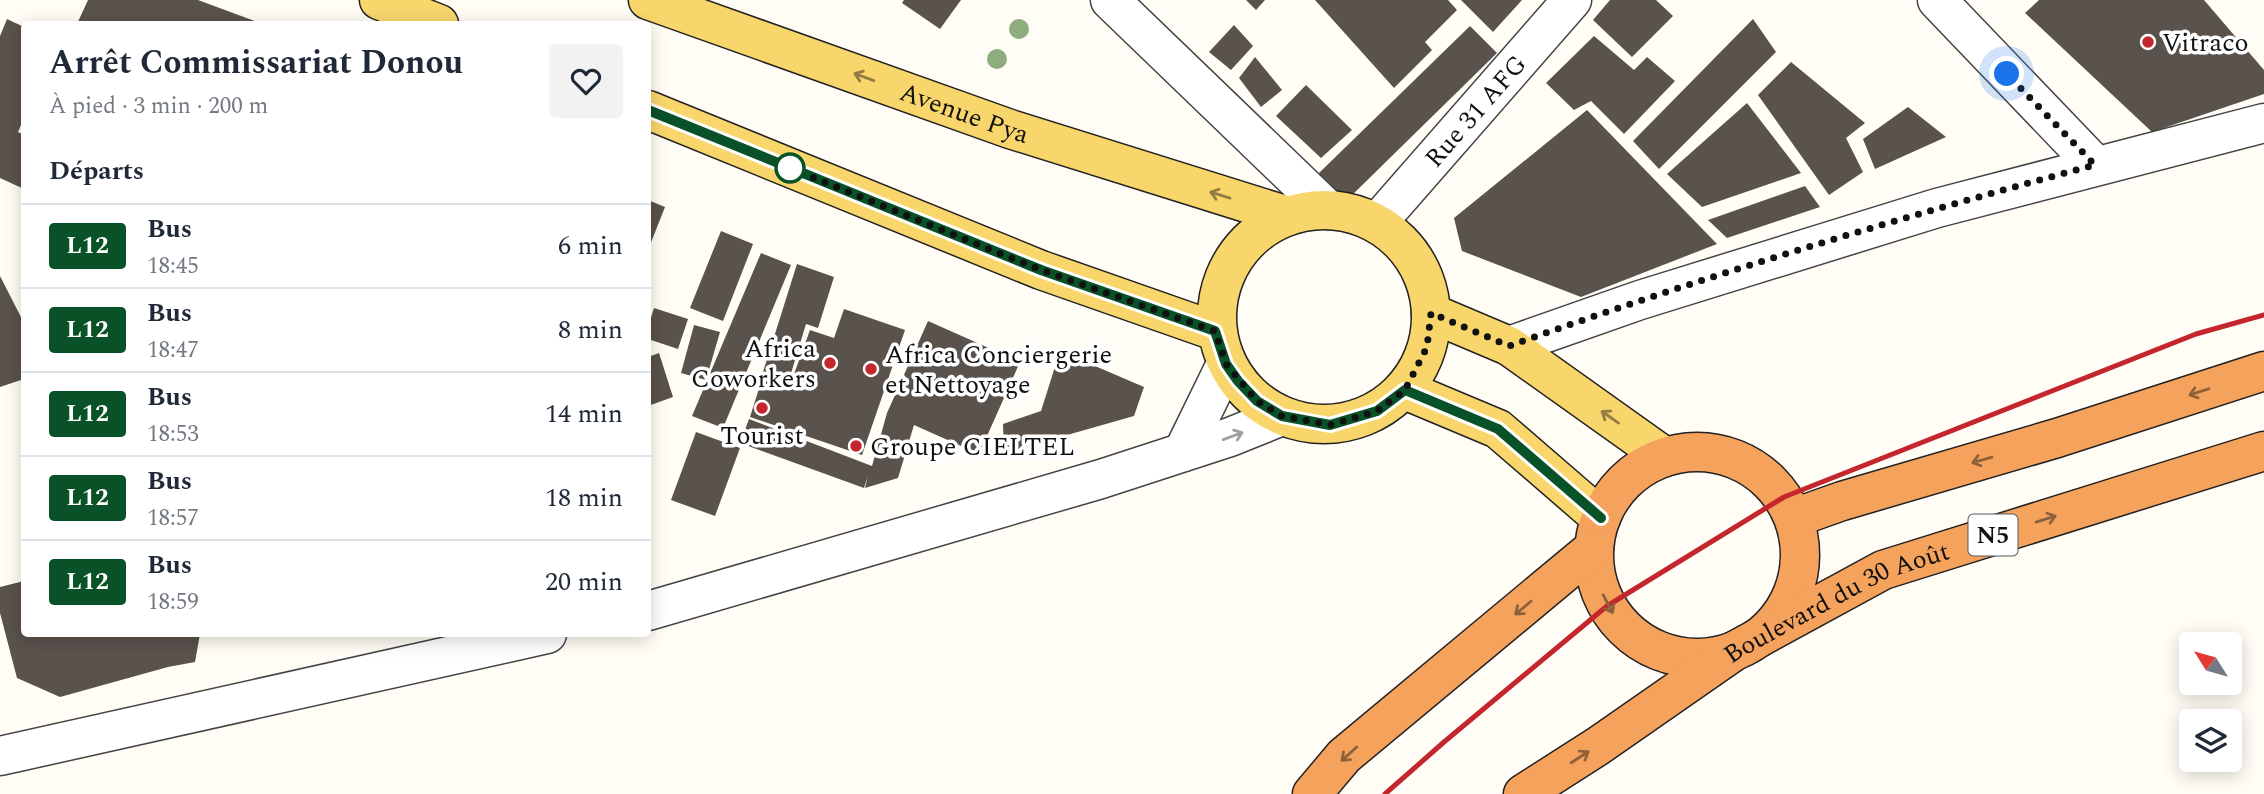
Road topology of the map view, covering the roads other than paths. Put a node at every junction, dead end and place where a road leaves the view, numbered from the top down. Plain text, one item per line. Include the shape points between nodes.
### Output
1 (379, 0) edge
2 (648, 0) edge
3 (1110, 0) edge
4 (1572, 0) edge
5 (1937, 0) edge
6 (432, 21) edge
7 (651, 111) edge
8 (2264, 123) edge
9 (2095, 165) junction
10 (1328, 210) junction
11 (1285, 215) junction
12 (1377, 223) junction
13 (1431, 313) junction
14 (1509, 346) junction
15 (1220, 347) junction
16 (2264, 371) edge
17 (1405, 390) junction
18 (1282, 416) junction
19 (2264, 451) edge
20 (1183, 452) junction
21 (1665, 457) junction
22 (1794, 518) junction
23 (1598, 533) junction
24 (651, 610) edge
25 (534, 637) edge
26 (1736, 650) junction
27 (0, 756) edge
28 (1312, 794) edge
29 (1523, 794) edge

1 - 6 main road
11 -> 2 main road, Avenue Pya via 1010,129
3 - 10 street
4 - 12 street, Rue 31 AFG
5 - 9 street
7 - 15 main road
8 - 9 street
9 - 14 street via 1911,215
10 - 11 main road
10 - 12 main road
11 - 15 main road via 1235,257 1219,287
12 - 13 main road via 1401,241 1418,264
13 - 14 main road
13 - 17 main road via 1427,347
21 -> 14 main road
15 - 18 main road via 1257,401
15 - 20 street
16 -> 22 highway
17 - 18 main road via 1377,411 1330,425
17 - 23 main road via 1498,429
20 -> 18 street
26 -> 19 highway, Boulevard du 30 Août / N5 via 1883,570
20 - 24 street
21 - 22 highway via 1699,451 1732,457 1761,472 1784,497
21 - 23 highway via 1639,471 1617,491
22 - 26 highway via 1801,557 1793,595 1769,629
23 -> 26 highway via 1597,578 1607,606 1626,629 1650,647 1677,657 1708,658
23 -> 28 highway via 1345,757
25 - 27 street
29 -> 26 highway, Boulevard du 30 Août / N5

